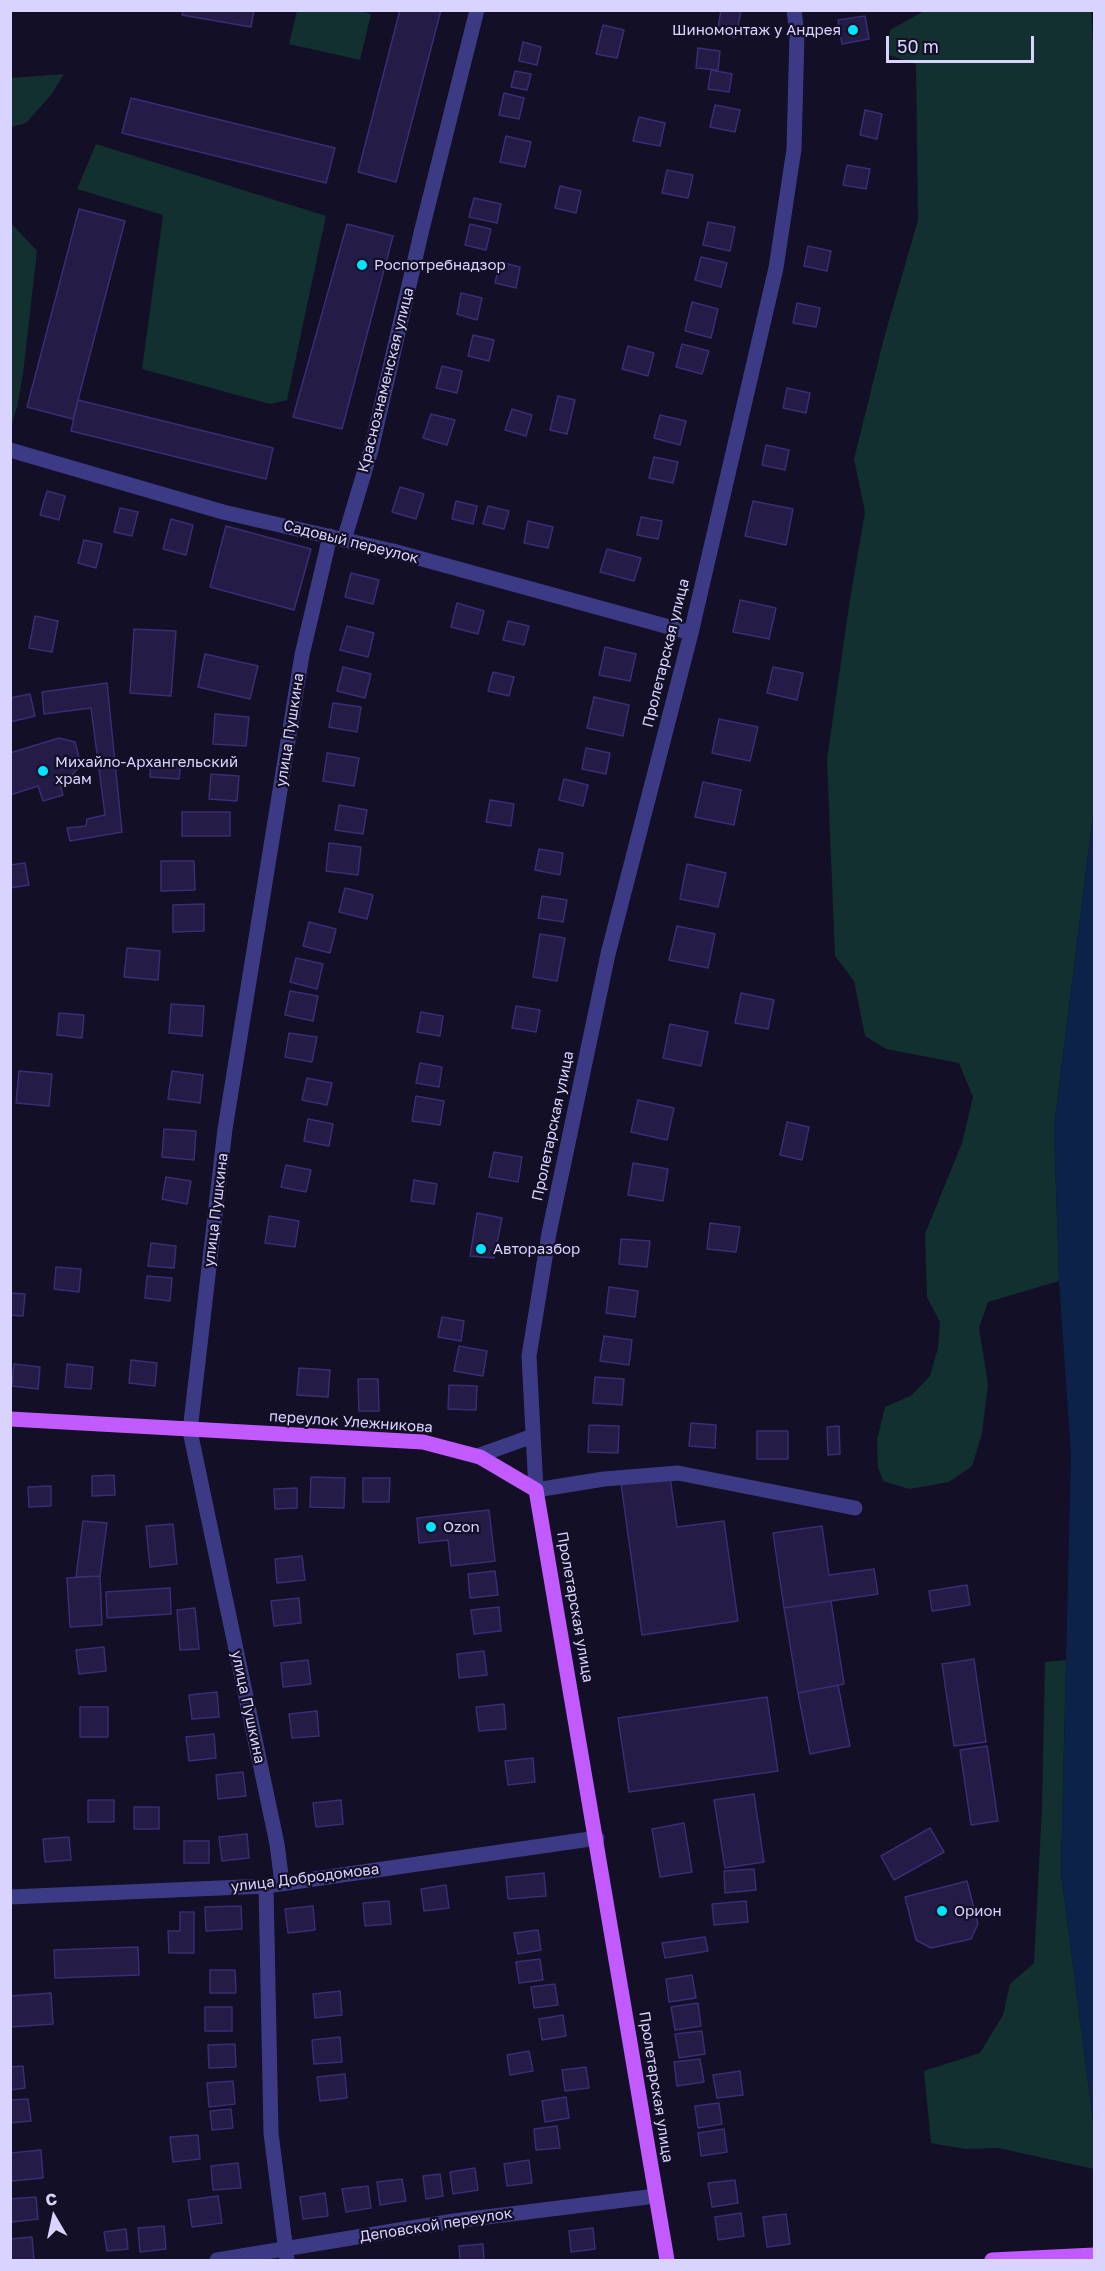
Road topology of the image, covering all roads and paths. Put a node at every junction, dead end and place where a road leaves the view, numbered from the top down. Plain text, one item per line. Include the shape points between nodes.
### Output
1 (477, 10) edge
2 (794, 10) edge
3 (10, 450) edge
4 (337, 538) junction
5 (691, 633) junction
6 (10, 1419) edge
7 (190, 1431) junction
8 (533, 1436) junction
9 (477, 1456) junction
10 (536, 1490) junction
11 (855, 1508) dead end
12 (597, 1838) junction
13 (282, 1883) junction
14 (266, 1886) junction
15 (10, 1897) edge
16 (656, 2196) junction
17 (286, 2255) edge
18 (1095, 2255) edge
19 (217, 2260) edge
20 (667, 2260) edge
21 (992, 2260) edge

1 - 4 street, Краснознаменская улица via 371,450
2 - 5 street, Пролетарская улица via 794,149 777,257
3 - 4 street, Садовый переулок via 223,512
4 - 5 street, Садовый переулок
4 - 7 street, улица Пушкина via 302,655 227,1118
5 - 8 street, Пролетарская улица via 608,954 549,1233 529,1356
6 - 7 main road, переулок Улежникова
7 - 9 main road, переулок Улежникова via 423,1442
7 - 13 street, улица Пушкина
8 - 9 street
8 - 10 street, Пролетарская улица
9 - 10 main road, переулок Улежникова
10 - 11 street via 678,1473
10 - 12 main road, Пролетарская улица
12 - 13 street, улица Добродомова
12 - 16 main road, Пролетарская улица
13 - 14 street, улица Добродомова
14 - 15 street, улица Добродомова
14 - 17 street via 272,2133
16 - 17 street, Деповской переулок via 454,2221
16 - 20 main road, Пролетарская улица
17 - 19 street, Деповской переулок
18 - 21 main road

